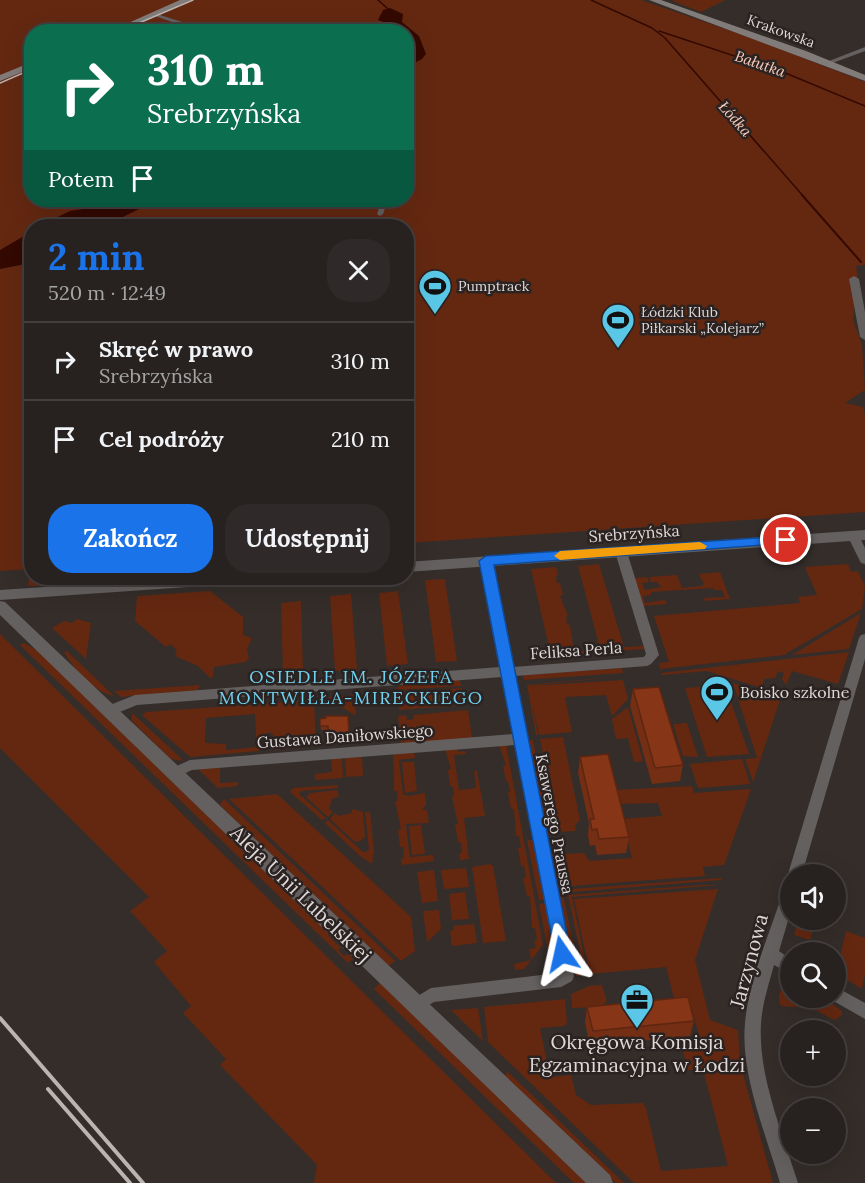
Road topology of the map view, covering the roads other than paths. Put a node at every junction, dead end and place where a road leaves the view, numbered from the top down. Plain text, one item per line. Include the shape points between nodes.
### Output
1 (187, 0) edge
2 (653, 0) edge
3 (154, 14) junction
4 (131, 24) edge
5 (184, 24) edge
6 (865, 49) edge
7 (828, 63) junction
8 (24, 68) edge
9 (0, 78) edge
10 (865, 78) edge
11 (382, 207) edge
12 (380, 214) dead end
13 (854, 279) dead end
14 (865, 337) edge
15 (859, 535) edge
16 (621, 552) junction
17 (865, 560) edge
18 (486, 561) junction
19 (414, 566) edge
20 (145, 585) edge
21 (0, 595) edge
22 (0, 606) edge
23 (865, 638) edge
24 (508, 672) junction
25 (110, 711) junction
26 (520, 739) junction
27 (175, 773) junction
28 (798, 864) edge
29 (780, 922) edge
30 (770, 954) junction
31 (780, 960) edge
32 (846, 1000) edge
33 (417, 1005) junction
34 (865, 1012) edge
35 (602, 1183) edge
36 (789, 1183) edge

1 - 3 main road
2 - 7 main road, Krakowska
3 - 4 main road
3 - 5 street
6 - 7 street
7 - 10 main road, Krakowska
8 - 9 main road
11 - 12 street
13 - 14 street
15 - 16 street, Srebrzyńska
15 - 17 street
16 - 18 street, Srebrzyńska
16 - 24 street, Feliksa Perla via 653,655 651,660
18 - 19 street, Srebrzyńska
18 - 24 street, Ksawerego Praussa
20 - 21 street
22 - 25 street, Aleja Unii Lubelskiej
23 - 28 street
24 - 25 street, Feliksa Perla via 135,700
24 - 26 street, Ksawerego Praussa
25 - 27 street, Aleja Unii Lubelskiej
26 - 27 street, Gustawa Daniłowskiego via 190,765
26 - 33 street, Ksawerego Praussa via 566,976 561,981 431,995
27 - 33 street, Aleja Unii Lubelskiej
29 - 30 street, Jarzynowa
30 - 31 street
30 - 36 street, Jarzynowa via 753,1024 754,1046
32 - 34 street
33 - 35 street, Aleja Unii Lubelskiej

